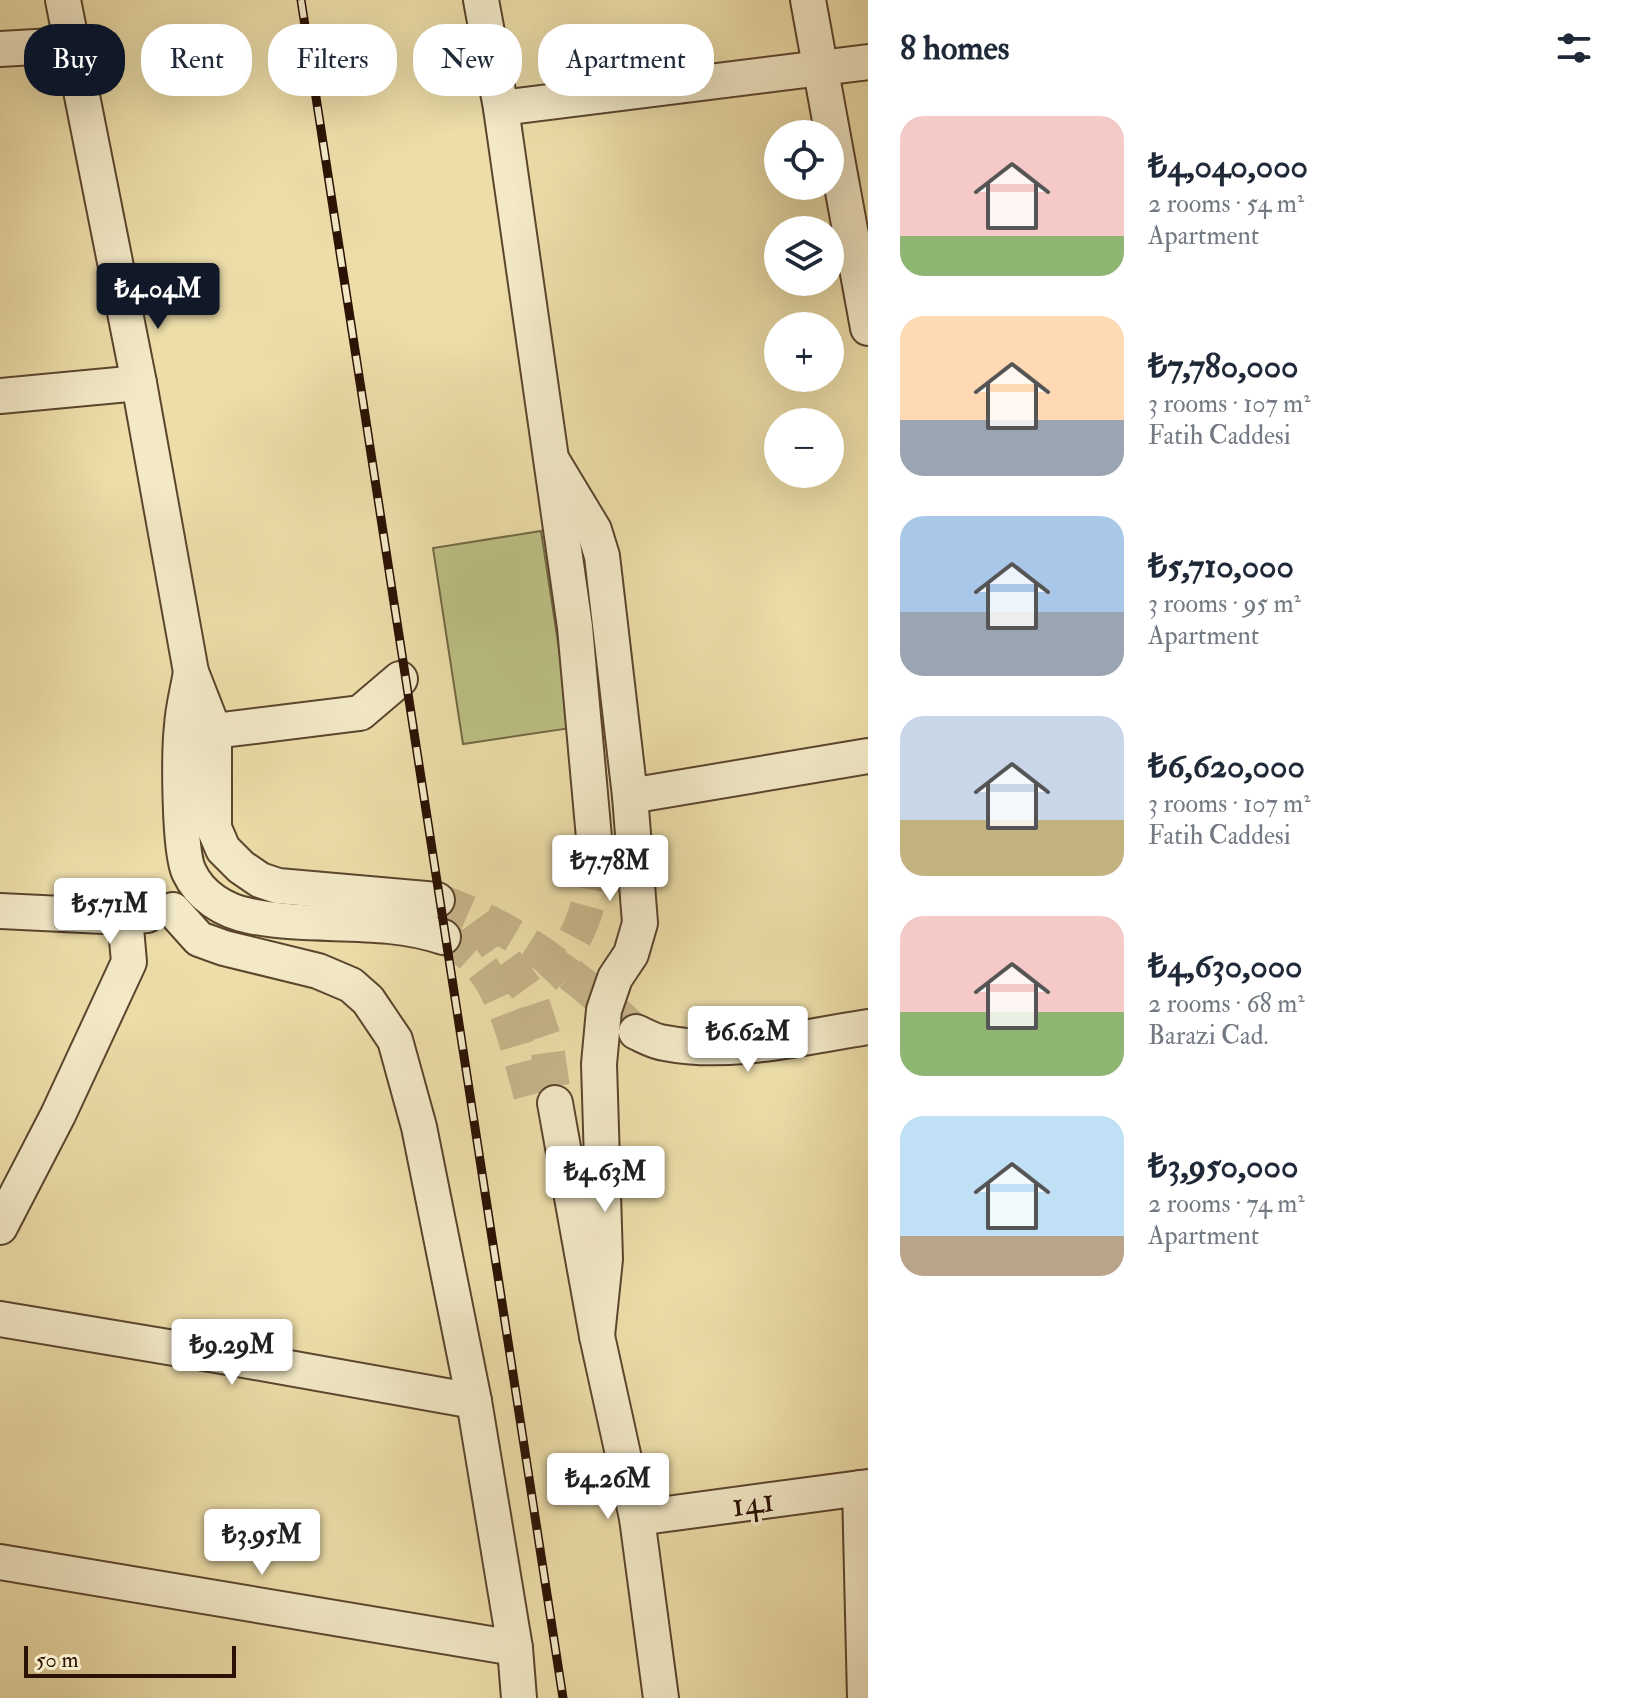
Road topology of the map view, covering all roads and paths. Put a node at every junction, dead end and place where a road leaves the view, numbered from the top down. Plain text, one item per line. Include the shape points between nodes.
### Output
1 (63, 0) edge
2 (481, 0) edge
3 (808, 0) edge
4 (67, 24) edge
5 (24, 48) edge
6 (0, 49) edge
7 (868, 62) edge
8 (821, 68) junction
9 (80, 96) edge
10 (501, 108) junction
11 (868, 328) edge
12 (139, 383) junction
13 (0, 396) edge
14 (553, 462) junction
15 (191, 672) junction
16 (400, 679) dead end
17 (214, 731) junction
18 (868, 756) edge
19 (630, 796) junction
20 (596, 860) tunnel mouth
21 (207, 896) junction
22 (437, 900) tunnel mouth
23 (173, 910) junction
24 (0, 911) edge
25 (125, 917) junction
26 (443, 937) tunnel mouth
27 (868, 1027) edge
28 (636, 1032) tunnel mouth
29 (544, 1102) tunnel mouth
30 (0, 1227) edge
31 (0, 1319) edge
32 (597, 1336) junction
33 (474, 1401) junction
34 (864, 1487) edge
35 (637, 1518) junction
36 (0, 1562) edge
37 (515, 1648) junction
38 (519, 1698) edge
39 (661, 1698) edge
40 (865, 1698) edge

1 - 4 street
2 - 10 street
3 - 8 street
5 - 6 street
7 - 8 street
8 - 10 street
8 - 11 street
9 - 12 street
10 - 14 street
12 - 13 street
12 - 15 street
14 - 19 street via 594,530 602,556
14 - 20 street via 575,627
15 - 17 street
15 - 21 street via 181,727 183,836 187,870
16 - 17 street via 360,713
17 - 22 street via 214,828 223,849 241,867 278,886
18 - 19 street
19 - 32 street via 640,923 604,1010 599,1064 605,1259
21 - 23 street
21 - 26 street via 250,917 398,926
23 - 25 street
23 - 33 street via 199,939 351,985 395,1040 419,1127
24 - 25 street
25 - 30 street via 129,962
27 - 28 street via 698,1047 663,1043
29 - 32 street via 562,1269
31 - 33 street
32 - 35 street
33 - 37 street
34 - 35 street, 141
34 - 40 street
35 - 39 street
36 - 37 street
37 - 38 street

